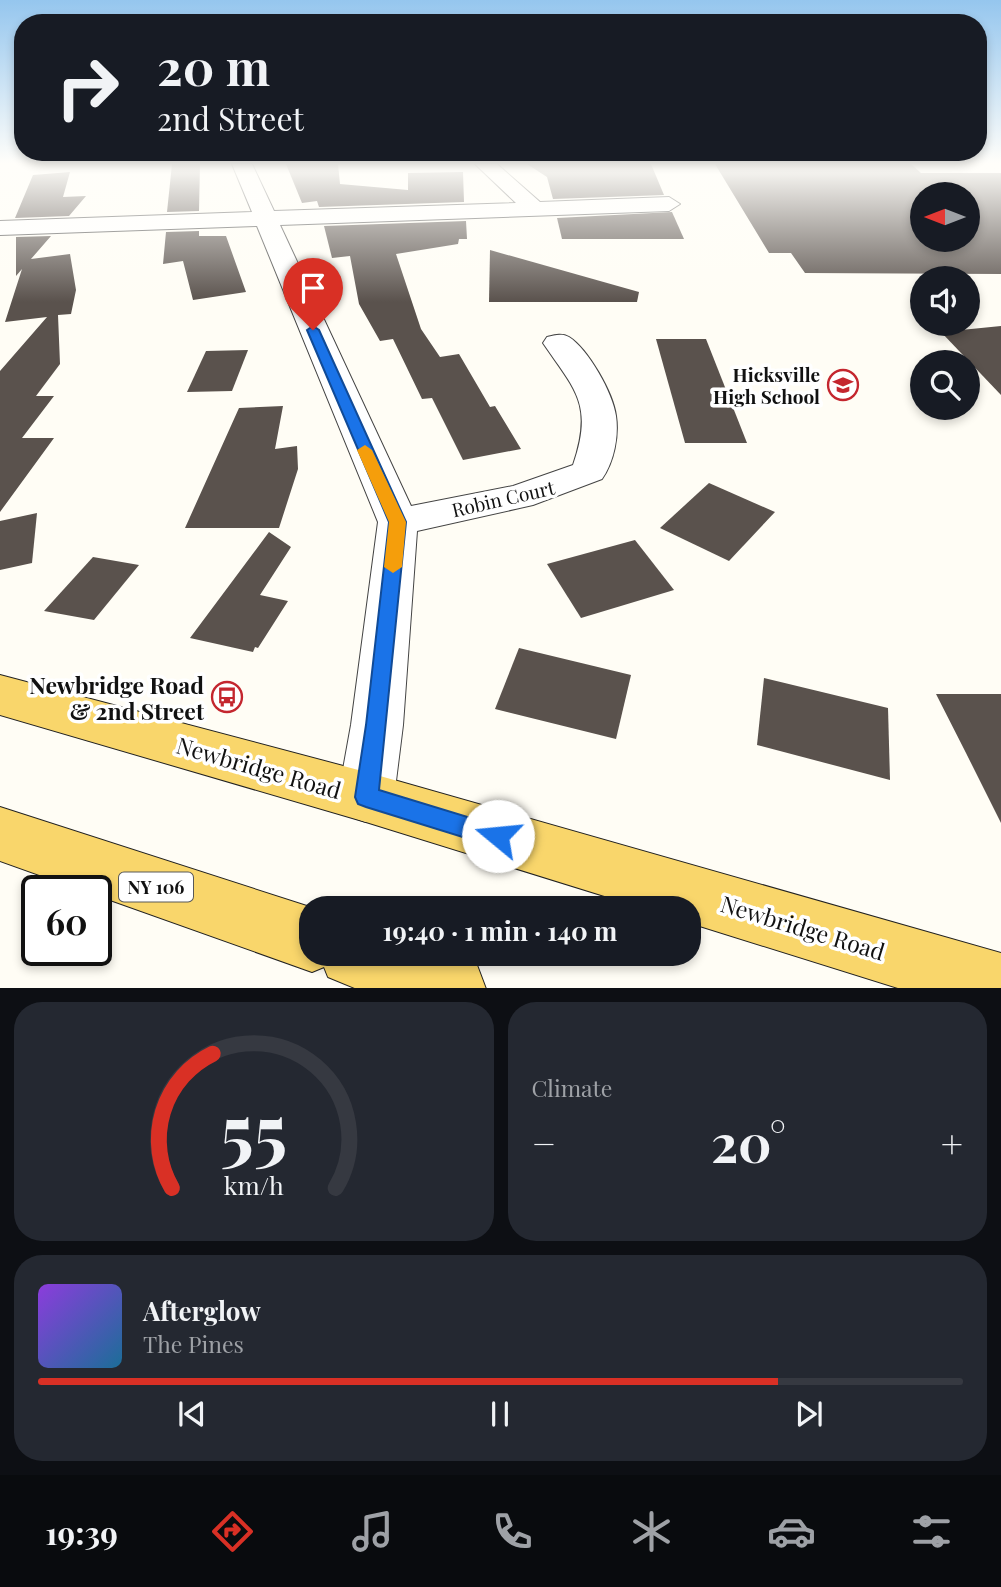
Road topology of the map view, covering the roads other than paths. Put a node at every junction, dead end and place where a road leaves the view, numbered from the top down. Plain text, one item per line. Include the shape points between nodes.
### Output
1 (262, 210) edge
2 (477, 210) edge
3 (265, 218) junction
4 (0, 228) edge
5 (558, 343) dead end
6 (398, 522) junction
7 (0, 695) edge
8 (366, 797) junction
9 (0, 834) edge
10 (299, 936) edge
11 (386, 966) edge
12 (1001, 986) edge
13 (450, 988) edge

1 - 3 street
2 - 3 street
3 - 4 street
3 - 6 street
5 - 6 street, Robin Court via 586,374 598,401 597,449 589,471 558,487
6 - 8 street
7 - 8 main road, Newbridge Road
8 - 12 main road, Newbridge Road
9 - 10 main road, NY 106
11 - 13 main road

